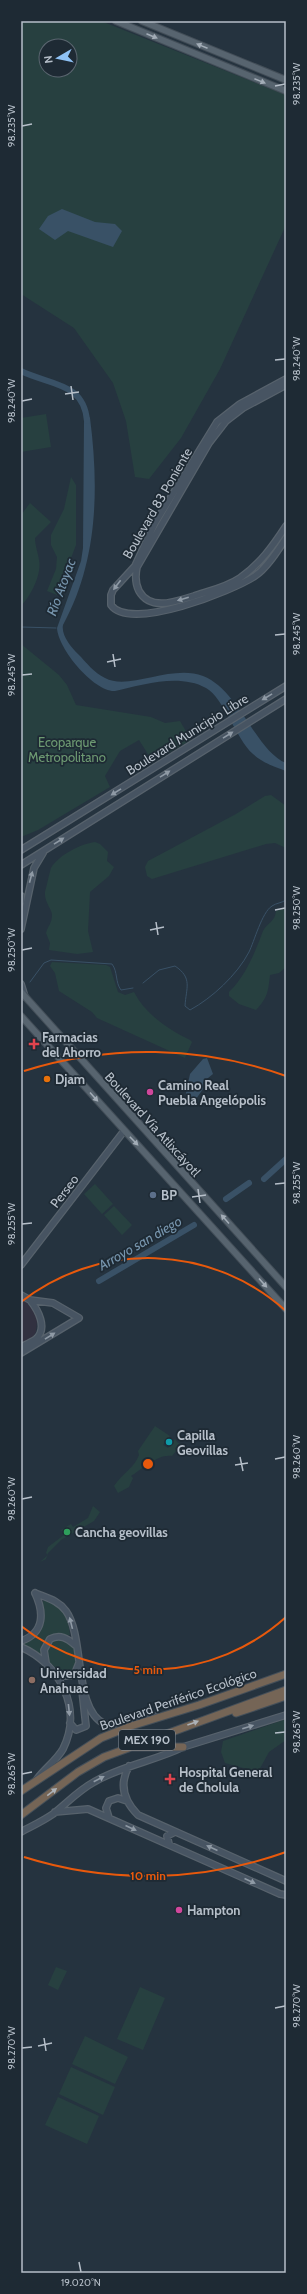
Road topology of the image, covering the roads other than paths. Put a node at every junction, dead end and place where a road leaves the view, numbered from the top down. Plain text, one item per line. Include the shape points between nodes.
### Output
1 (116, 21) edge
2 (142, 21) edge
3 (286, 80) edge
4 (286, 91) edge
5 (286, 378) edge
6 (286, 385) edge
7 (176, 494) junction
8 (286, 526) edge
9 (153, 534) junction
10 (286, 538) edge
11 (268, 557) junction
12 (286, 686) edge
13 (286, 699) edge
14 (21, 844) edge
15 (29, 845) junction
16 (46, 849) junction
17 (21, 850) edge
18 (21, 865) edge
19 (21, 896) edge
20 (21, 901) edge
21 (21, 929) edge
22 (21, 984) edge
23 (23, 995) edge
24 (21, 1016) edge
25 (124, 1131) junction
26 (21, 1265) edge
27 (286, 1287) edge
28 (21, 1295) edge
29 (30, 1300) junction
30 (286, 1309) edge
31 (21, 1347) edge
32 (21, 1353) edge
33 (23, 1641) edge
34 (75, 1645) junction
35 (22, 1648) edge
36 (46, 1663) junction
37 (79, 1663) junction
38 (286, 1670) edge
39 (286, 1674) edge
40 (57, 1675) junction
41 (83, 1682) junction
42 (286, 1690) edge
43 (286, 1696) edge
44 (199, 1705) junction
45 (286, 1715) edge
46 (159, 1718) junction
47 (208, 1718) junction
48 (70, 1723) junction
49 (129, 1746) junction
50 (183, 1747) junction
51 (129, 1765) junction
52 (35, 1781) junction
53 (21, 1791) edge
54 (127, 1802) junction
55 (55, 1812) junction
56 (21, 1815) edge
57 (110, 1818) junction
58 (21, 1832) edge
59 (175, 1832) junction
60 (169, 1844) junction
61 (286, 1881) edge
62 (286, 1895) edge

1 -> 4 main road
3 -> 2 main road
5 - 7 street, Boulevard 83 Poniente via 240,404 218,422
6 - 7 street, Boulevard 83 Poniente via 243,408 226,421
7 - 9 street, Boulevard 83 Poniente
8 - 11 street
11 -> 9 street, Boulevard 83 Poniente via 238,579 212,590 172,602 152,603 141,594 135,575
9 -> 11 street, Boulevard 83 Poniente via 135,566 118,583 111,595 111,605 117,611 148,614 200,600 256,575
10 - 11 street
12 -> 15 street, Boulevard Municipio Libre
16 -> 13 street, Boulevard Municipio Libre
14 - 15 street
15 - 17 street, Boulevard Municipio Libre
16 - 18 street, Boulevard Municipio Libre
21 -> 16 street via 34,868
19 - 20 street
22 - 23 street
27 -> 23 main road, Boulevard Vía Atlixcáyotl
24 -> 25 main road, Boulevard Vía Atlixcáyotl
25 - 26 street, Perseo
25 -> 30 main road, Boulevard Vía Atlixcáyotl
28 - 29 street
29 - 31 street via 39,1314 40,1328 36,1339
32 -> 29 street via 79,1318 53,1303
34 -> 33 street via 66,1612 54,1600 38,1594 42,1615 38,1630
33 - 35 street
34 - 36 street via 66,1637 50,1638 44,1650
34 - 37 street
35 - 36 street
36 - 40 street
37 - 40 street via 75,1673 70,1676
37 - 41 street
38 - 44 highway via 216,1696
39 - 44 highway, Boulevard Periférico Ecológico / MEX 190
40 -> 48 street via 68,1700
41 - 46 street via 90,1709 105,1723 115,1725 150,1716
41 - 48 street via 86,1726 76,1730
42 - 47 highway, Boulevard Periférico Ecológico / MEX 190
43 - 47 highway via 224,1716
44 - 46 highway, Boulevard Periférico Ecológico / MEX 190
50 -> 45 street
46 - 52 highway, Boulevard Periférico Ecológico / MEX 190 via 101,1738
49 -> 47 highway, Boulevard Periférico Ecológico / MEX 190
48 - 52 street via 60,1753
49 - 50 highway
56 -> 49 highway, Boulevard Periférico Ecológico / MEX 190 via 88,1766
50 - 51 street
51 - 54 street via 124,1775 123,1792
55 -> 51 street via 94,1782
52 - 53 highway, Boulevard Periférico Ecológico / MEX 190
54 - 57 street via 118,1798 110,1801 106,1808
54 - 59 street via 138,1815
55 - 57 street via 88,1809
55 - 58 street
57 -> 60 street
59 - 60 street via 167,1836
61 -> 59 street
60 -> 62 street

